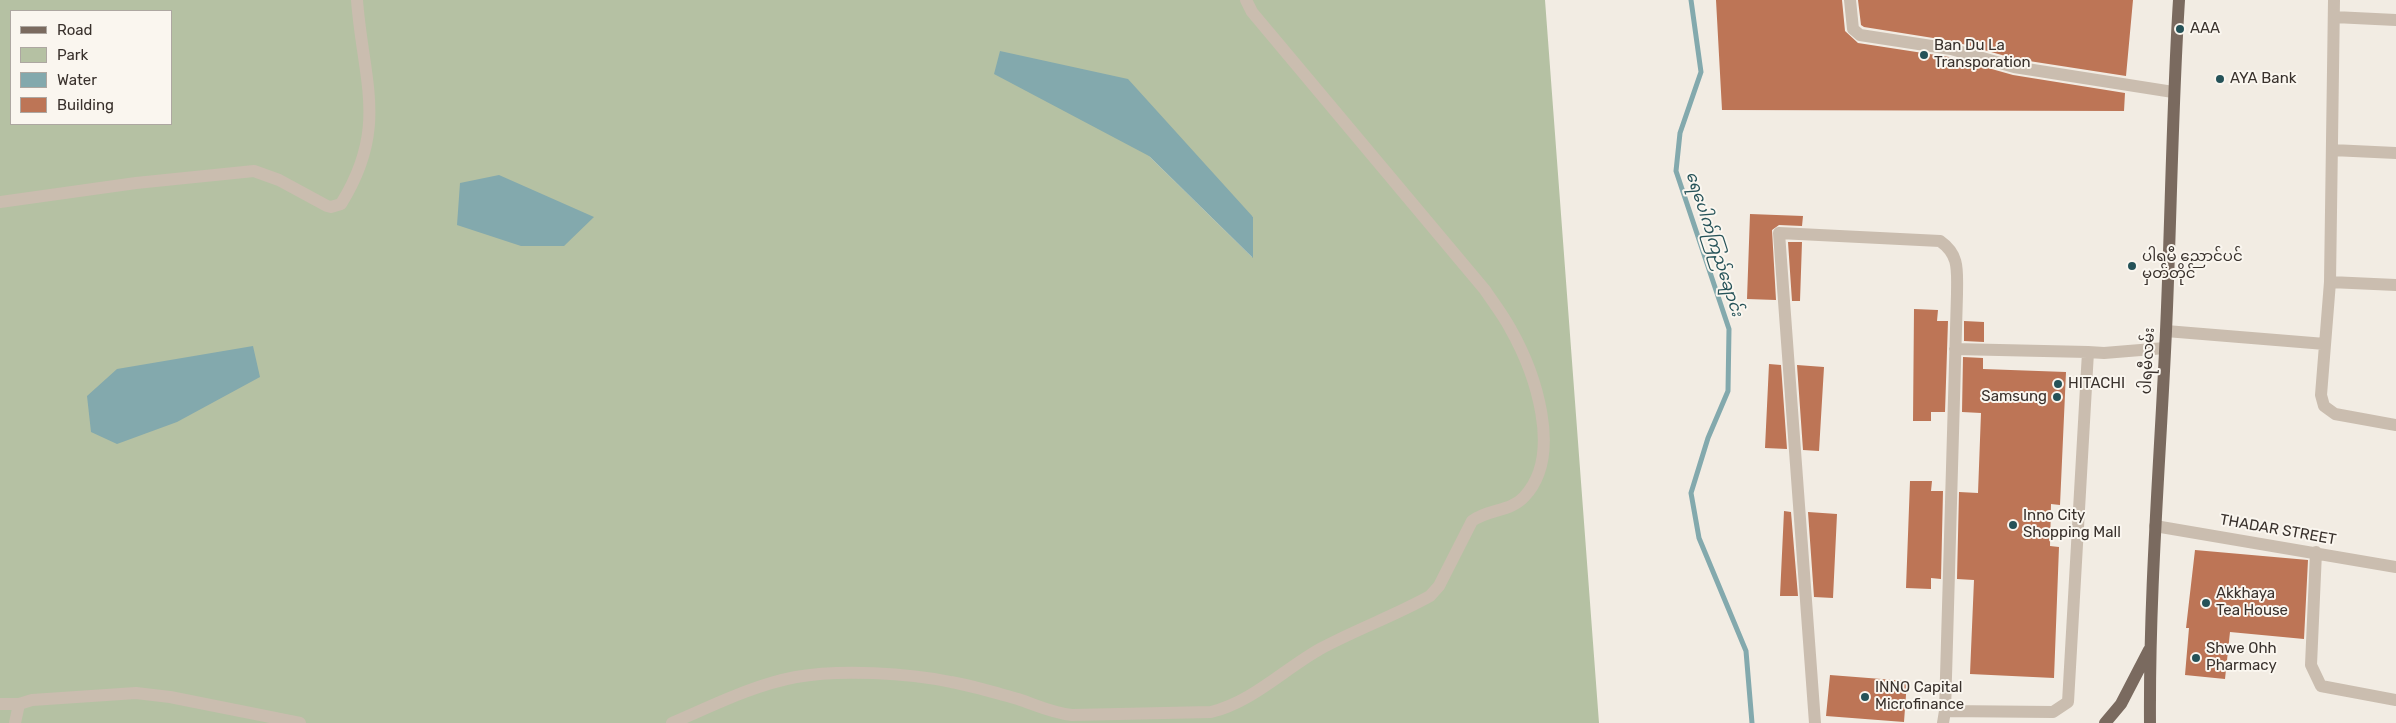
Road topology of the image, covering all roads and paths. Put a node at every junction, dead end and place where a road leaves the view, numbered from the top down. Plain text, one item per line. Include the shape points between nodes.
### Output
1 (357, 0) edge
2 (1246, 0) edge
3 (1850, 0) edge
4 (2180, 0) edge
5 (2334, 0) edge
6 (2334, 17) junction
7 (2396, 20) edge
8 (2173, 92) junction
9 (2332, 150) junction
10 (2396, 153) edge
11 (0, 202) edge
12 (2330, 282) junction
13 (2396, 285) edge
14 (2166, 331) junction
15 (2325, 344) junction
16 (2165, 348) junction
17 (1956, 349) junction
18 (2088, 352) junction
19 (2396, 425) edge
20 (2155, 526) junction
21 (2316, 552) junction
22 (2396, 567) edge
23 (2150, 648) junction
24 (2396, 700) edge
25 (0, 704) edge
26 (19, 704) junction
27 (1944, 717) edge
28 (15, 723) edge
29 (300, 723) edge
30 (672, 723) edge
31 (1815, 723) edge
32 (2106, 723) edge
33 (2150, 723) edge

1 - 11 street via 368,82 369,136 358,171 341,204 327,206 254,170
2 - 30 street via 1252,12 1485,290 1510,328 1531,374 1543,426 1542,466 1536,480 1517,503 1472,521 1439,586 1430,596 1319,650 1250,695 1211,712 1058,714 953,682 838,674 796,677 735,696
3 - 8 street via 1853,29 1860,34 1951,50 2014,67
4 - 8 main road, ပါရမီလမ်း
5 - 6 street
6 - 7 street
6 - 9 street
8 - 14 main road, ပါရမီလမ်း
9 - 10 street
9 - 12 street
12 - 13 street
12 - 15 street
14 - 15 street
14 - 16 main road, ပါရမီလမ်း
15 - 19 street via 2321,395 2324,406 2335,414
16 - 18 street
16 - 20 main road, ပါရမီလမ်း
17 - 18 street
17 - 27 street
17 - 31 street via 1957,266 1952,249 1940,241 1779,233
18 - 27 street via 2068,702 2052,712
20 - 21 street, THADAR STREET
20 - 23 main road, ပါရမီလမ်း
21 - 22 street, THADAR STREET
21 - 24 street via 2311,665 2314,676 2321,686
23 - 32 main road via 2121,704
23 - 33 main road, ပါရမီလမ်း
25 - 26 street
26 - 28 street
26 - 29 street via 32,700 136,693

